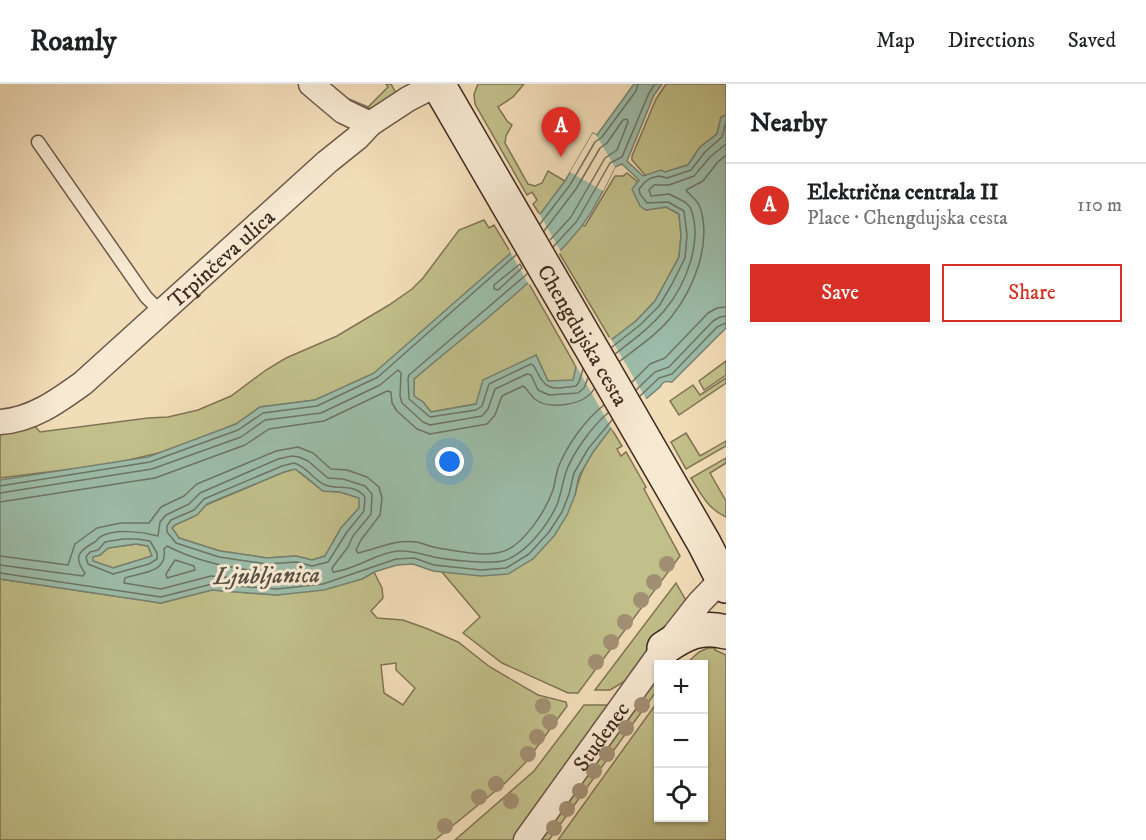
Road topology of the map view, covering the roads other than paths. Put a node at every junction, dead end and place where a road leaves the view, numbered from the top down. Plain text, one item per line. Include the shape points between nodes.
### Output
1 (310, 84) edge
2 (437, 84) edge
3 (370, 124) junction
4 (38, 142) dead end
5 (162, 313) junction
6 (0, 422) edge
7 (725, 580) edge
8 (726, 632) edge
9 (664, 648) junction
10 (526, 840) edge

1 - 3 street via 343,111
2 - 3 street, Trpinčeva ulica
2 - 7 street, Chengdujska cesta
3 - 5 street, Trpinčeva ulica
4 - 5 lane via 146,297
5 - 6 street, Trpinčeva ulica via 56,402 26,417
7 - 9 street, Studenec via 700,602
8 - 9 street via 696,630
9 - 10 street, Studenec

